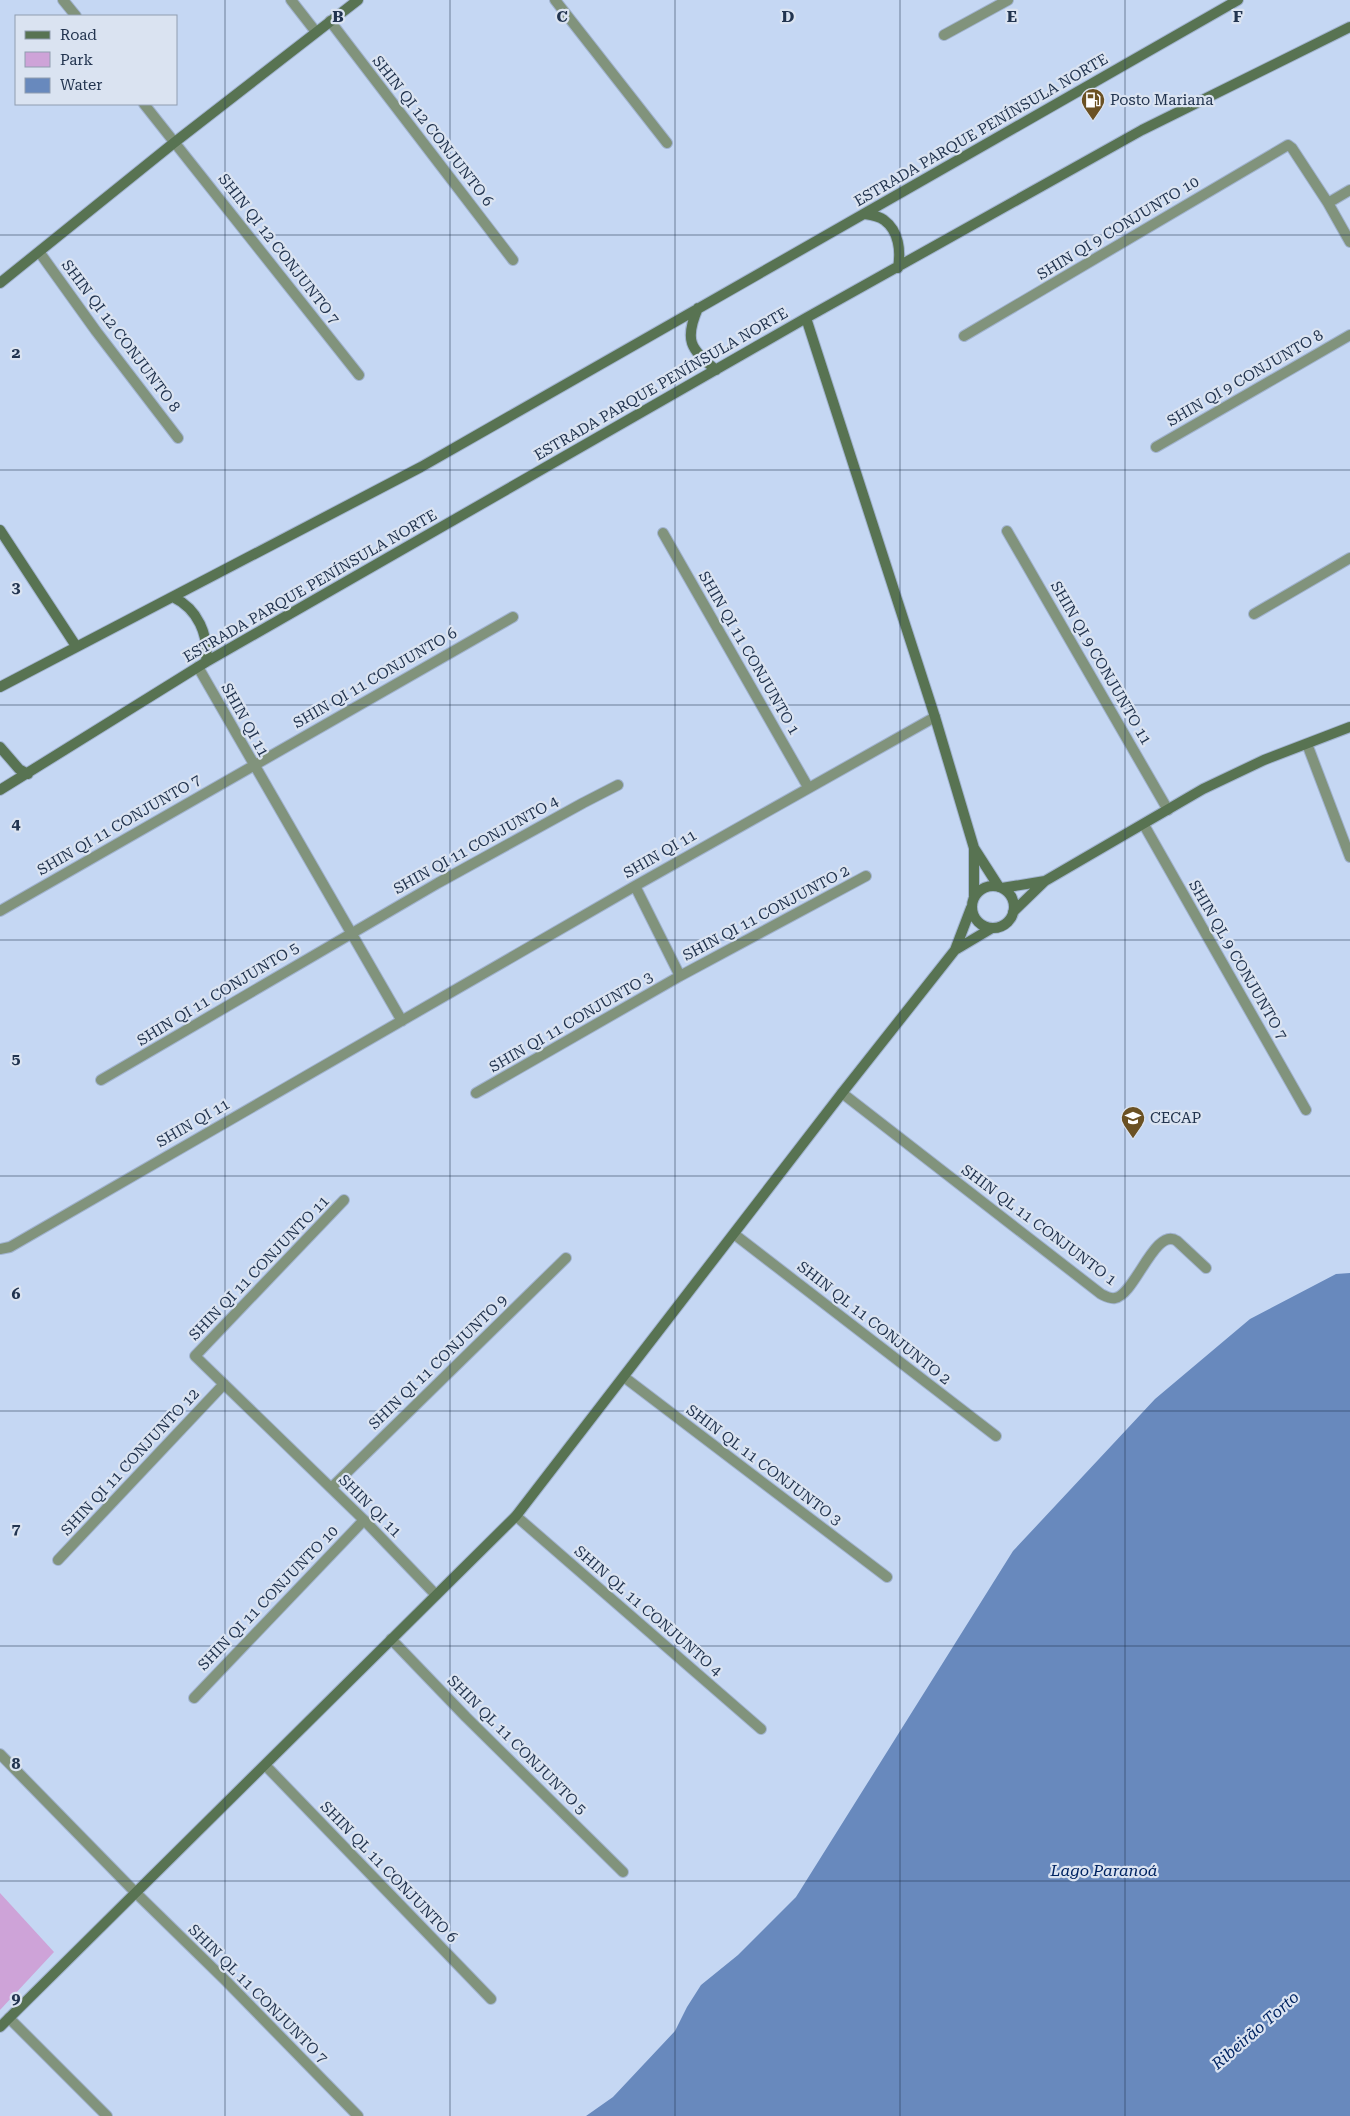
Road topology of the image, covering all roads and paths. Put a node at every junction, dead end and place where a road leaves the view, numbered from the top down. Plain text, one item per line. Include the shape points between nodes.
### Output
1 (63, 0) edge
2 (291, 0) edge
3 (358, 0) edge
4 (555, 0) edge
5 (1008, 0) edge
6 (1238, 0) edge
7 (75, 15) edge
8 (330, 21) junction
9 (1350, 27) edge
10 (316, 32) junction
11 (944, 35) dead end
12 (145, 105) edge
13 (175, 142) junction
14 (667, 143) dead end
15 (1350, 190) edge
16 (1328, 203) junction
17 (865, 214) junction
18 (1350, 242) edge
19 (40, 253) junction
20 (513, 260) dead end
21 (898, 268) junction
22 (0, 283) edge
23 (698, 308) junction
24 (806, 318) junction
25 (1350, 335) edge
26 (964, 336) dead end
27 (716, 370) junction
28 (359, 375) dead end
29 (178, 438) dead end
30 (1156, 447) dead end
31 (0, 530) edge
32 (1007, 531) dead end
33 (663, 533) dead end
34 (1350, 558) edge
35 (173, 597) junction
36 (1254, 614) dead end
37 (513, 617) dead end
38 (76, 646) junction
39 (202, 665) junction
40 (0, 687) edge
41 (935, 717) junction
42 (1350, 727) edge
43 (1307, 744) junction
44 (0, 747) edge
45 (253, 765) junction
46 (28, 774) junction
47 (618, 785) dead end
48 (808, 787) junction
49 (0, 790) edge
50 (1168, 810) junction
51 (1144, 824) junction
52 (974, 848) junction
53 (1350, 857) edge
54 (866, 876) dead end
55 (1045, 881) junction
56 (635, 886) junction
57 (1001, 887) junction
58 (974, 896) junction
59 (971, 908) junction
60 (0, 911) edge
61 (1013, 912) junction
62 (992, 928) junction
63 (351, 933) junction
64 (955, 950) junction
65 (680, 976) junction
66 (402, 1021) junction
67 (101, 1080) dead end
68 (842, 1092) junction
69 (476, 1093) dead end
70 (1306, 1110) dead end
71 (344, 1200) dead end
72 (734, 1234) junction
73 (0, 1249) edge
74 (566, 1258) dead end
75 (1206, 1268) dead end
76 (195, 1356) joint
77 (624, 1377) junction
78 (224, 1384) junction
79 (996, 1436) dead end
80 (331, 1488) junction
81 (516, 1516) junction
82 (364, 1520) junction
83 (58, 1560) dead end
84 (887, 1577) dead end
85 (436, 1595) junction
86 (391, 1639) junction
87 (194, 1698) dead end
88 (761, 1729) dead end
89 (0, 1754) edge
90 (266, 1766) junction
91 (623, 1872) dead end
92 (136, 1893) junction
93 (491, 1999) dead end
94 (9, 2018) junction
95 (0, 2027) edge
96 (107, 2116) edge
97 (358, 2116) edge

1 - 7 street
2 - 10 street
3 - 8 street
4 - 14 street
5 - 11 street
6 - 17 street, ESTRADA PARQUE PENÍNSULA NORTE
8 - 10 street
8 - 20 street, SHIN QI 12 CONJUNTO 6
9 - 21 street, ESTRADA PARQUE PENÍNSULA NORTE via 1142,130
10 - 13 street
12 - 13 street, SHIN QI 12 CONJUNTO 7
13 - 19 street
13 - 28 street, SHIN QI 12 CONJUNTO 7
15 - 16 street
16 - 18 street
16 - 26 street, SHIN QI 9 CONJUNTO 10 via 1288,145
17 - 21 street via 884,220 894,233 900,250
17 - 23 street, ESTRADA PARQUE PENÍNSULA NORTE
19 - 22 street
19 - 29 street, SHIN QI 12 CONJUNTO 8
21 - 24 street, ESTRADA PARQUE PENÍNSULA NORTE
23 - 27 street via 690,326 690,340 696,352
23 - 35 street, ESTRADA PARQUE PENÍNSULA NORTE via 421,467
24 - 27 street, ESTRADA PARQUE PENÍNSULA NORTE
24 - 41 street
25 - 30 street, SHIN QI 9 CONJUNTO 8
27 - 39 street, ESTRADA PARQUE PENÍNSULA NORTE
31 - 38 street
32 - 50 street, SHIN QI 9 CONJUNTO 11
33 - 48 street, SHIN QI 11 CONJUNTO 1
34 - 36 street
35 - 38 street, ESTRADA PARQUE PENÍNSULA NORTE
35 - 39 street via 192,610 200,623 208,649
37 - 45 street, SHIN QI 11 CONJUNTO 6
38 - 40 street, ESTRADA PARQUE PENÍNSULA NORTE
39 - 45 street, SHIN QI 11
39 - 46 street, ESTRADA PARQUE PENÍNSULA NORTE
41 - 48 street, SHIN QI 11
41 - 52 street
42 - 43 street
43 - 50 street via 1233,774
43 - 53 street
44 - 46 street via 19,769
45 - 60 street, SHIN QI 11 CONJUNTO 7
45 - 63 street, SHIN QI 11
46 - 49 street, ESTRADA PARQUE PENÍNSULA NORTE
47 - 63 street, SHIN QI 11 CONJUNTO 4
48 - 56 street, SHIN QI 11
50 - 51 street
51 - 55 street
51 - 70 street, SHIN QL 9 CONJUNTO 7
52 - 57 street
52 - 58 street
54 - 65 street, SHIN QI 11 CONJUNTO 2
55 - 57 street
55 - 61 street
56 - 65 street
56 - 66 street, SHIN QI 11
57 - 58 street via 990,886
57 - 61 street via 1013,901
58 - 59 street
59 - 62 street via 978,922
59 - 64 street
61 - 62 street via 1001,926
62 - 64 street
63 - 66 street, SHIN QI 11
63 - 67 street, SHIN QI 11 CONJUNTO 5
64 - 68 street
65 - 69 street, SHIN QI 11 CONJUNTO 3
66 - 73 street, SHIN QI 11
68 - 72 street
68 - 75 street, SHIN QL 11 CONJUNTO 1 via 1101,1294 1117,1298 1125,1292 1157,1247 1168,1238 1174,1238
71 - 76 street, SHIN QI 11 CONJUNTO 11
72 - 77 street
72 - 79 street, SHIN QL 11 CONJUNTO 2
74 - 80 street, SHIN QI 11 CONJUNTO 9
76 - 78 street, SHIN QI 11
77 - 81 street
77 - 84 street, SHIN QL 11 CONJUNTO 3
78 - 80 street, SHIN QI 11
78 - 83 street, SHIN QI 11 CONJUNTO 12
80 - 82 street, SHIN QI 11
81 - 85 street
81 - 88 street, SHIN QL 11 CONJUNTO 4
82 - 85 street, SHIN QI 11
82 - 87 street, SHIN QI 11 CONJUNTO 10
85 - 86 street
86 - 90 street
86 - 91 street, SHIN QL 11 CONJUNTO 5
89 - 92 street, SHIN QL 11 CONJUNTO 7
90 - 92 street
90 - 93 street, SHIN QL 11 CONJUNTO 6
92 - 94 street
92 - 97 street, SHIN QL 11 CONJUNTO 7
94 - 95 street
94 - 96 street

